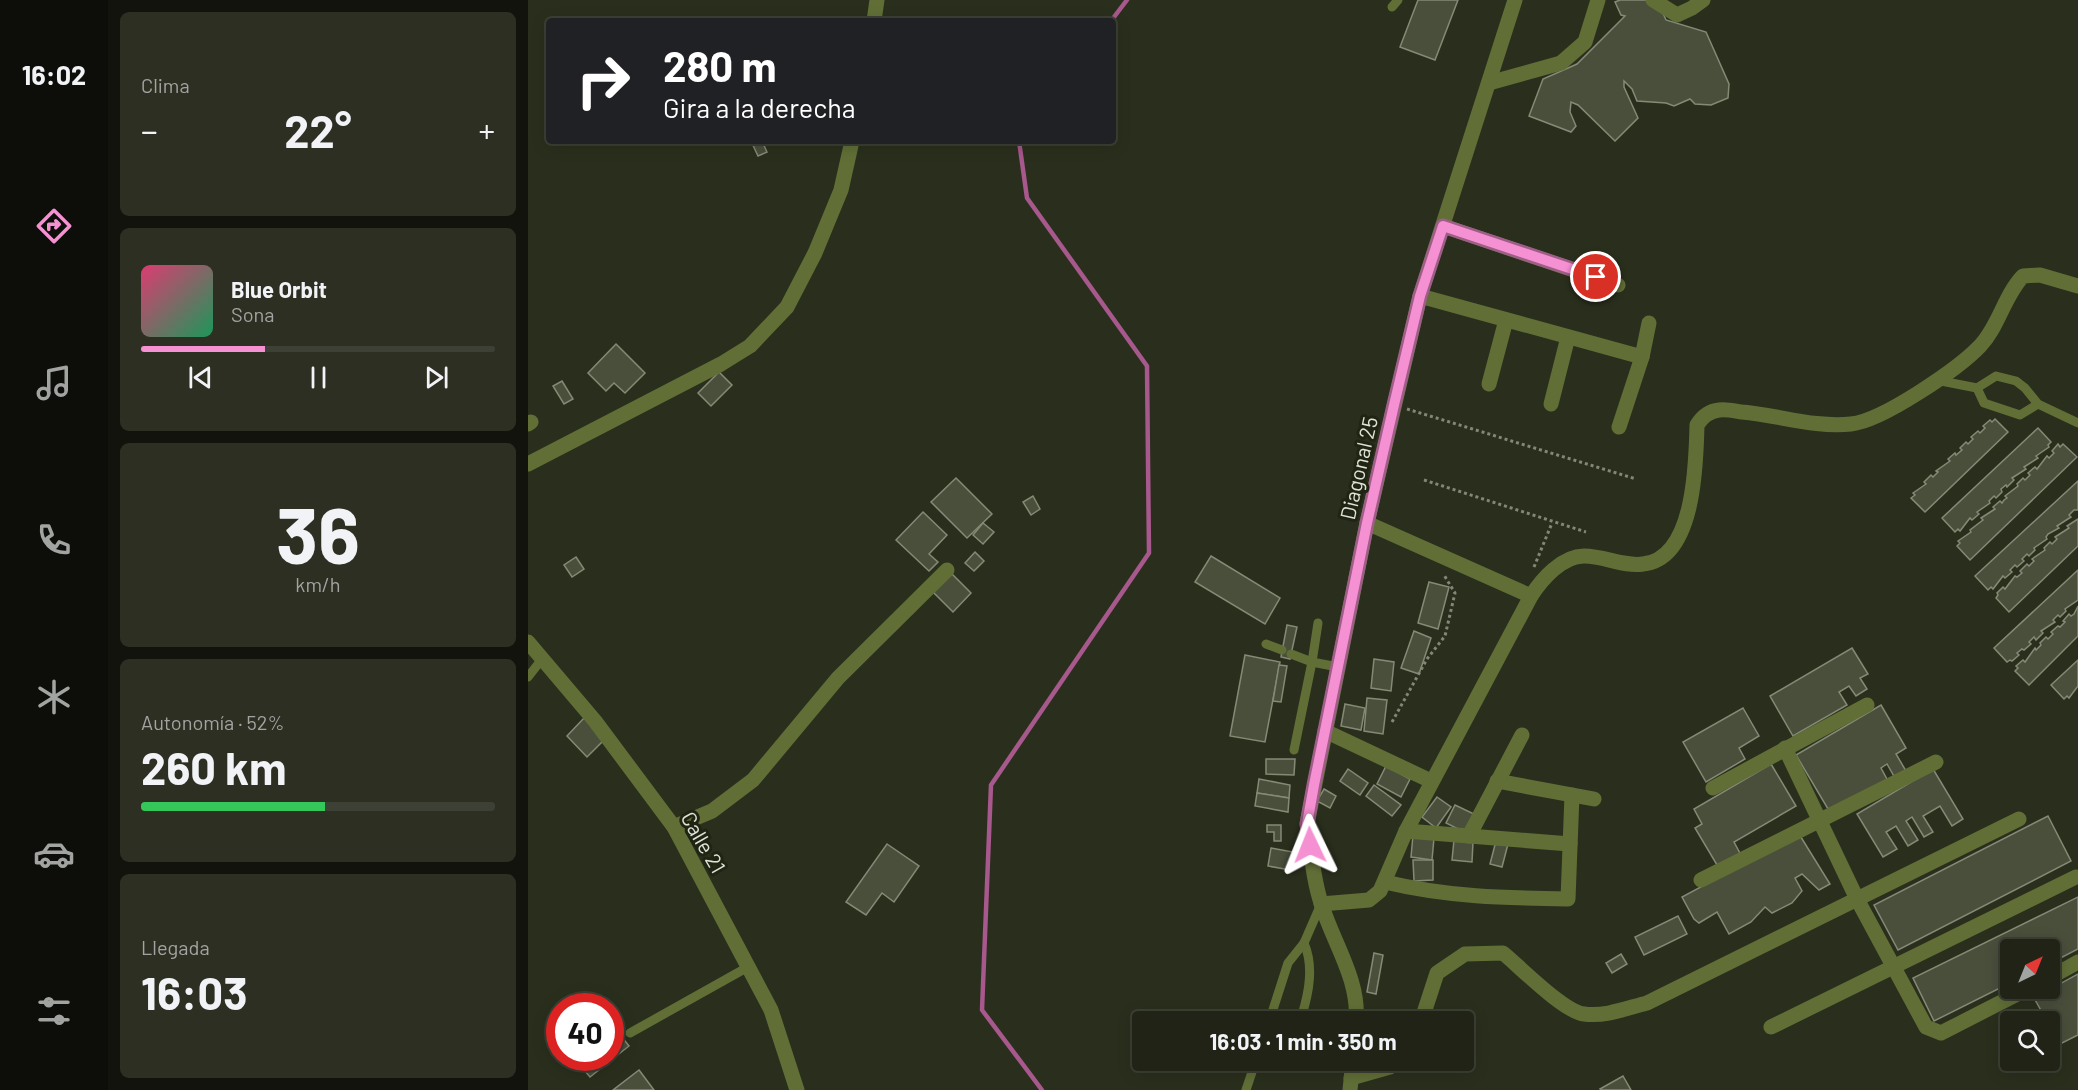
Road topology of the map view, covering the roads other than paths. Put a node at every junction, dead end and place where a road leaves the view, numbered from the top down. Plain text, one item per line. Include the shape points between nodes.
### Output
1 (877, 0) edge
2 (1515, 0) edge
3 (1598, 0) edge
4 (1653, 0) edge
5 (1703, 0) edge
6 (874, 18) edge
7 (1489, 83) junction
8 (851, 144) edge
9 (1443, 226) junction
10 (1618, 285) dead end
11 (2078, 286) edge
12 (1420, 296) junction
13 (1506, 320) junction
14 (1649, 323) dead end
15 (1568, 337) junction
16 (1642, 357) junction
17 (1936, 380) junction
18 (1489, 384) dead end
19 (1977, 388) junction
20 (1551, 404) dead end
21 (2038, 404) junction
22 (2078, 423) edge
23 (1619, 427) dead end
24 (528, 464) edge
25 (1367, 523) junction
26 (947, 570) dead end
27 (1527, 595) junction
28 (1318, 623) dead end
29 (528, 642) edge
30 (1266, 644) dead end
31 (542, 659) junction
32 (1312, 662) junction
33 (1338, 667) junction
34 (528, 677) edge
35 (1867, 705) dead end
36 (1325, 731) junction
37 (1522, 735) dead end
38 (1785, 748) junction
39 (1294, 750) dead end
40 (1936, 762) dead end
41 (1431, 781) junction
42 (1497, 781) junction
43 (1713, 788) dead end
44 (1572, 795) junction
45 (1594, 799) dead end
46 (2019, 819) dead end
47 (1821, 822) junction
48 (674, 827) junction
49 (1406, 831) junction
50 (1468, 836) junction
51 (1570, 844) junction
52 (2076, 877) dead end
53 (1701, 880) dead end
54 (1385, 882) junction
55 (1857, 899) junction
56 (1321, 904) junction
57 (1304, 943) junction
58 (2078, 962) edge
59 (1892, 966) junction
60 (748, 967) junction
61 (2060, 972) edge
62 (2007, 999) edge
63 (1273, 1011) edge
64 (1303, 1011) edge
65 (1355, 1011) edge
66 (1424, 1011) edge
67 (1771, 1027) dead end
68 (630, 1033) dead end
69 (1252, 1071) edge
70 (1381, 1071) edge
71 (1351, 1084) edge
72 (797, 1090) edge
73 (1246, 1090) edge

1 - 6 street
2 - 7 street, Diagonal 25
3 - 7 street via 1585,42 1561,63
4 - 5 street via 1677,15
7 - 9 street, Diagonal 25
8 - 24 street via 841,190 815,253 787,307 750,346
9 - 10 street
9 - 12 street, Diagonal 25
11 - 17 street via 2040,275 2023,276 1980,346
12 - 13 street
12 - 25 street, Diagonal 25
13 - 15 street
13 - 18 street
14 - 16 street
15 - 16 street
15 - 20 street
16 - 23 street
17 - 19 lane
17 - 27 street via 1865,422 1851,425 1719,410 1702,417 1697,424 1685,524 1671,549 1646,564 1626,565 1583,556 1566,562
19 - 21 lane via 1996,376 2016,381
19 - 21 lane via 1984,403 2020,415
21 - 22 lane
25 - 27 street
25 - 33 street, Diagonal 25
26 - 48 street via 846,670 753,780 712,811
27 - 41 street
28 - 32 lane
29 - 31 street, Calle 21
30 - 32 lane
31 - 34 lane
31 - 48 street, Calle 21 via 595,721
32 - 33 lane
32 - 39 lane
33 - 36 street, Diagonal 25
35 - 38 street
36 - 41 street
36 - 56 street, Diagonal 25 via 1307,824
37 - 42 street
38 - 43 street
38 - 47 street
40 - 47 street
41 - 49 street
42 - 44 street
42 - 50 street
44 - 45 street
44 - 51 street
46 - 55 street
47 - 53 street
47 - 55 street
48 - 60 street, Calle 21
49 - 50 street
49 - 54 street
50 - 51 street
51 - 54 street via 1568,899 1426,891
52 - 59 street
54 - 56 street via 1369,900
55 - 59 street
55 - 66 street via 1647,1003 1601,1015 1568,1008 1503,952 1465,954 1437,973
56 - 57 lane
56 - 65 street, Diagonal 25 via 1354,988
57 - 63 lane via 1288,963
57 - 64 lane via 1310,991
58 - 61 street
59 - 62 street via 1926,1027 1941,1033
59 - 67 street
60 - 68 lane
60 - 72 street, Calle 21 via 771,1010
69 - 73 lane
70 - 71 street

